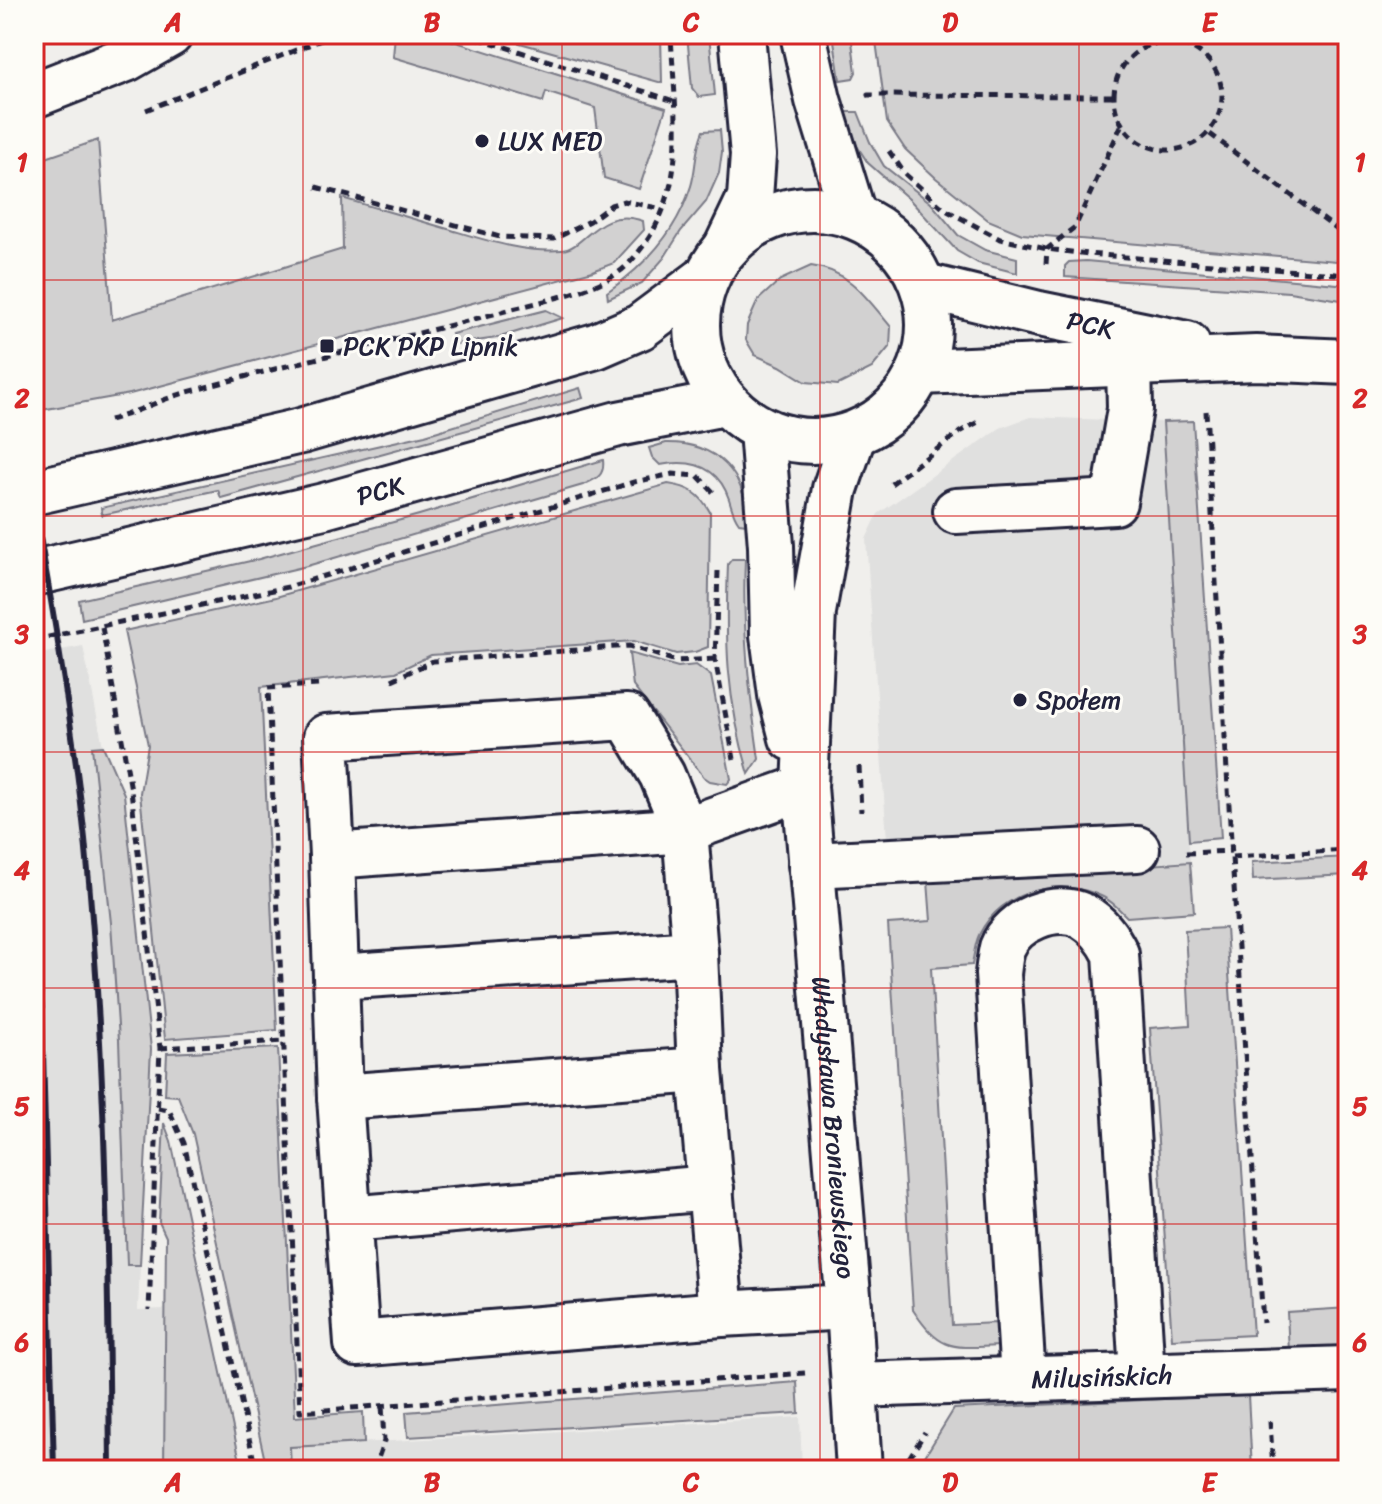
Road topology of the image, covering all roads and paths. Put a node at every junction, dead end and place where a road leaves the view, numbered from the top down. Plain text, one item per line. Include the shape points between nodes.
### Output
1 (170, 34) edge
2 (336, 34) edge
3 (465, 34) edge
4 (671, 34) edge
5 (742, 34) edge
6 (803, 34) edge
7 (1163, 37) edge
8 (34, 95) edge
9 (1112, 96) junction
10 (674, 101) junction
11 (872, 109) dead end
12 (146, 110) dead end
13 (1121, 126) junction
14 (1210, 134) junction
15 (888, 150) dead end
16 (316, 187) dead end
17 (662, 209) junction
18 (853, 214) junction
19 (1348, 238) edge
20 (1047, 249) junction
21 (717, 261) junction
22 (1348, 275) edge
23 (925, 286) junction
24 (1256, 358) junction
25 (1348, 362) edge
26 (1129, 363) junction
27 (921, 372) junction
28 (725, 403) junction
29 (1206, 410) dead end
30 (99, 423) dead end
31 (762, 430) junction
32 (960, 432) dead end
33 (853, 436) junction
34 (887, 487) dead end
35 (34, 492) edge
36 (717, 502) dead end
37 (956, 511) dead end
38 (719, 569) dead end
39 (34, 573) edge
40 (102, 627) junction
41 (34, 640) edge
42 (859, 758) dead end
43 (805, 787) junction
44 (749, 807) junction
45 (685, 830) junction
46 (1137, 849) dead end
47 (1348, 850) edge
48 (1203, 852) dead end
49 (1232, 854) junction
50 (332, 856) junction
51 (864, 862) junction
52 (811, 865) junction
53 (695, 953) junction
54 (337, 977) junction
55 (284, 1041) dead end
56 (160, 1048) junction
57 (700, 1070) junction
58 (340, 1097) junction
59 (157, 1108) junction
60 (711, 1188) junction
61 (349, 1219) junction
62 (849, 1307) junction
63 (801, 1309) junction
64 (149, 1310) dead end
65 (721, 1314) junction
66 (1348, 1369) edge
67 (1267, 1371) junction
68 (1142, 1374) junction
69 (1023, 1379) junction
70 (938, 1383) junction
71 (854, 1385) junction
72 (806, 1387) dead end
73 (382, 1405) dead end
74 (1271, 1434) dead end
75 (907, 1462) dead end
76 (256, 1470) edge
77 (374, 1470) edge
78 (859, 1470) edge
79 (1273, 1470) edge

1 - 8 street via 126,59
2 - 12 path
3 - 10 path
4 - 10 path
5 - 21 street via 753,155 750,198
6 - 18 street
7 - 9 path via 1141,47 1121,66
7 - 14 path via 1202,51 1221,76 1223,110
9 - 11 path via 868,95
9 - 13 path
10 - 17 path via 676,167
13 - 14 path via 1144,146 1185,149
13 - 20 path via 1075,227
14 - 19 path
15 - 20 path via 905,174 944,209 1000,239
16 - 17 path via 500,237 554,239 624,201
17 - 30 path via 644,245 620,272 580,290 186,393
18 - 21 street via 801,208 762,220
18 - 23 street via 898,242
20 - 22 path
21 - 28 street via 696,320 702,365
21 - 35 street via 640,327 596,346 301,431
23 - 24 street, PCK
23 - 27 street via 931,330
24 - 25 street, PCK
24 - 26 street, PCK
26 - 27 street, PCK
26 - 37 street via 1130,409 1114,502
27 - 33 street via 894,411
28 - 31 street
28 - 39 street, PCK via 618,424 324,506
29 - 49 path
31 - 33 street via 806,442
31 - 43 street, Władysława Broniewskiego via 773,635 781,695
32 - 34 path
33 - 43 street, Władysława Broniewskiego via 835,489 813,612
36 - 40 path via 715,492 698,476 673,474 288,587
38 - 44 path via 715,659 737,777
40 - 41 path
40 - 56 path via 131,790
42 - 51 path
43 - 44 street
43 - 52 street, Władysława Broniewskiego
44 - 45 street
45 - 50 street
45 - 50 street via 662,775 627,717 326,737
45 - 53 street
46 - 51 street
47 - 49 path
48 - 49 path
49 - 67 path
50 - 54 street
51 - 52 street
52 - 62 street, Władysława Broniewskiego
53 - 54 street
53 - 57 street
54 - 58 street
55 - 56 path
56 - 59 path
57 - 58 street
57 - 60 street
58 - 61 street
59 - 64 path
59 - 76 path via 169,1110 184,1143
60 - 61 street
60 - 65 street
61 - 65 street via 357,1344
62 - 63 street
62 - 71 street, Władysława Broniewskiego
63 - 65 street
63 - 72 path
66 - 67 street, Milusińskich
67 - 68 street, Milusińskich
68 - 69 street, Milusińskich
68 - 69 street via 1116,954 1107,935 1081,915 1057,911 1030,918 1014,930 1002,948 998,974
69 - 70 street, Milusińskich
70 - 71 street, Milusińskich
70 - 75 path via 939,1408
71 - 78 street, Władysława Broniewskiego
73 - 77 path via 384,1441
74 - 79 path

